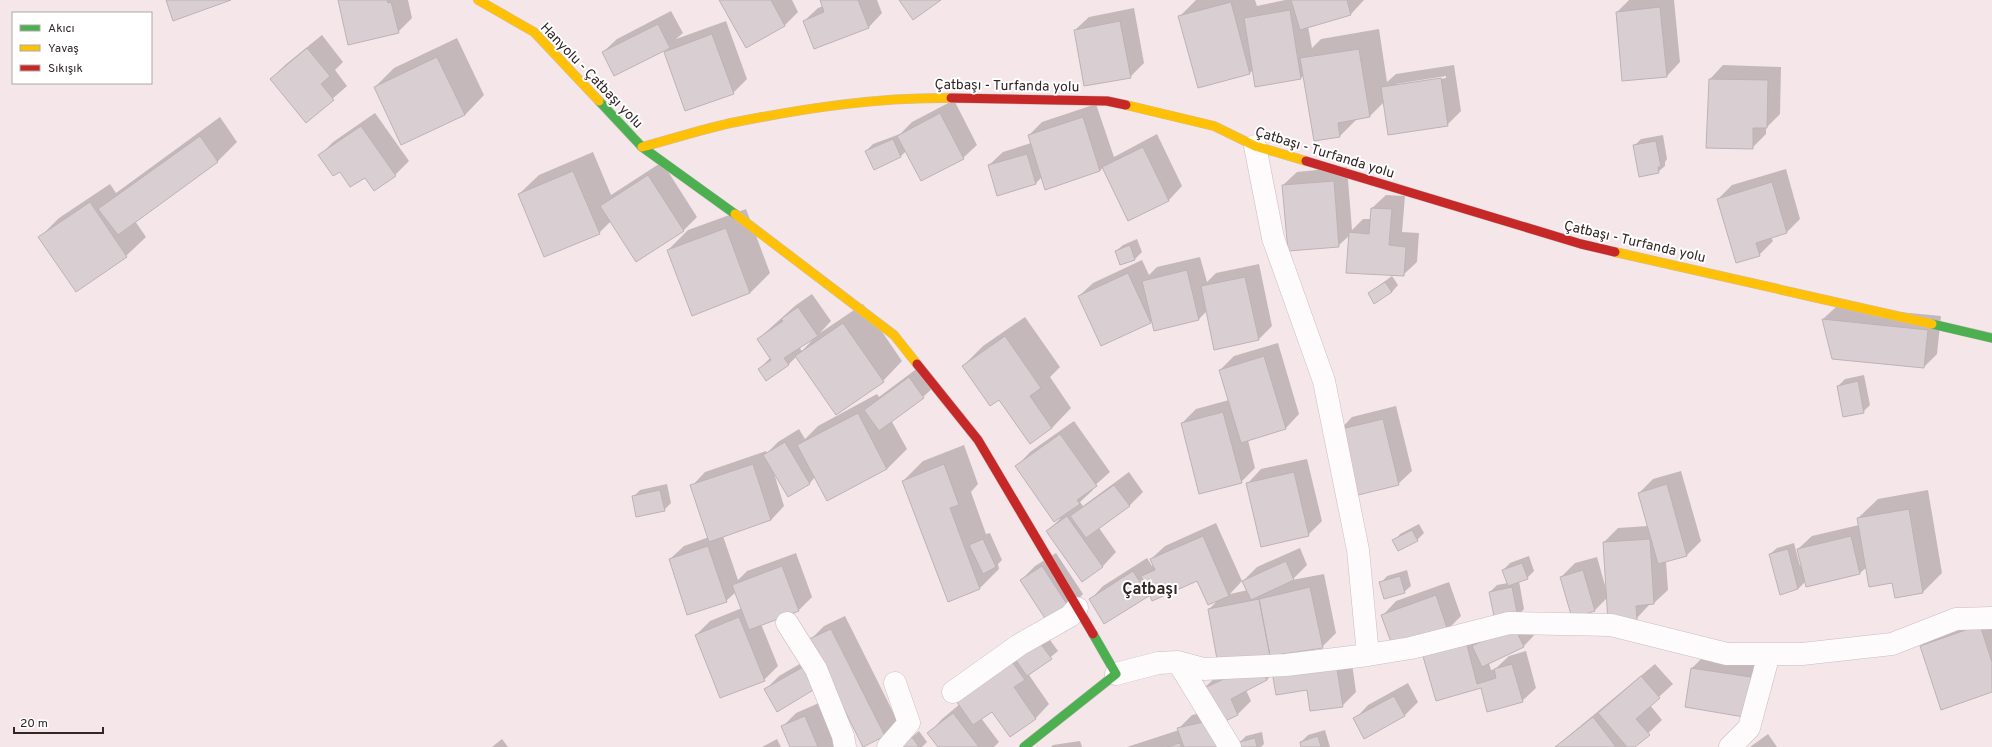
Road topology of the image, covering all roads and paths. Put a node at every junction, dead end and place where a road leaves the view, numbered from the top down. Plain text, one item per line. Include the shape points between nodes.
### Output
1 (478, 0) edge
2 (1255, 146) junction
3 (642, 147) junction
4 (1992, 338) edge
5 (1077, 608) junction
6 (1992, 618) edge
7 (787, 623) dead end
8 (1769, 654) junction
9 (1368, 655) junction
10 (1178, 662) junction
11 (1116, 674) junction
12 (895, 683) dead end
13 (953, 692) dead end
14 (845, 747) edge
15 (888, 747) edge
16 (1024, 747) edge
17 (1230, 747) edge
18 (1730, 747) edge

1 - 3 street, Hanyolu - Çatbaşı yolu via 534,32
2 - 3 street, Çatbaşı - Turfanda yolu via 1214,126 1107,101 926,98 849,103 735,122
2 - 4 street, Çatbaşı - Turfanda yolu via 1580,244
2 - 9 street via 1273,238 1324,381 1358,550
3 - 5 street, Hanyolu - Çatbaşı yolu via 894,335 978,440
5 - 11 street, Hanyolu - Çatbaşı yolu
5 - 13 street via 1070,616 1019,646
6 - 8 street via 1956,619 1892,644 1802,654
7 - 14 street via 816,669
8 - 9 street via 1727,654 1611,625 1509,623 1411,648
8 - 18 street via 1749,728
9 - 10 street via 1286,665 1204,669
10 - 11 street via 1158,662
10 - 17 street
11 - 16 street
12 - 15 street via 909,723

